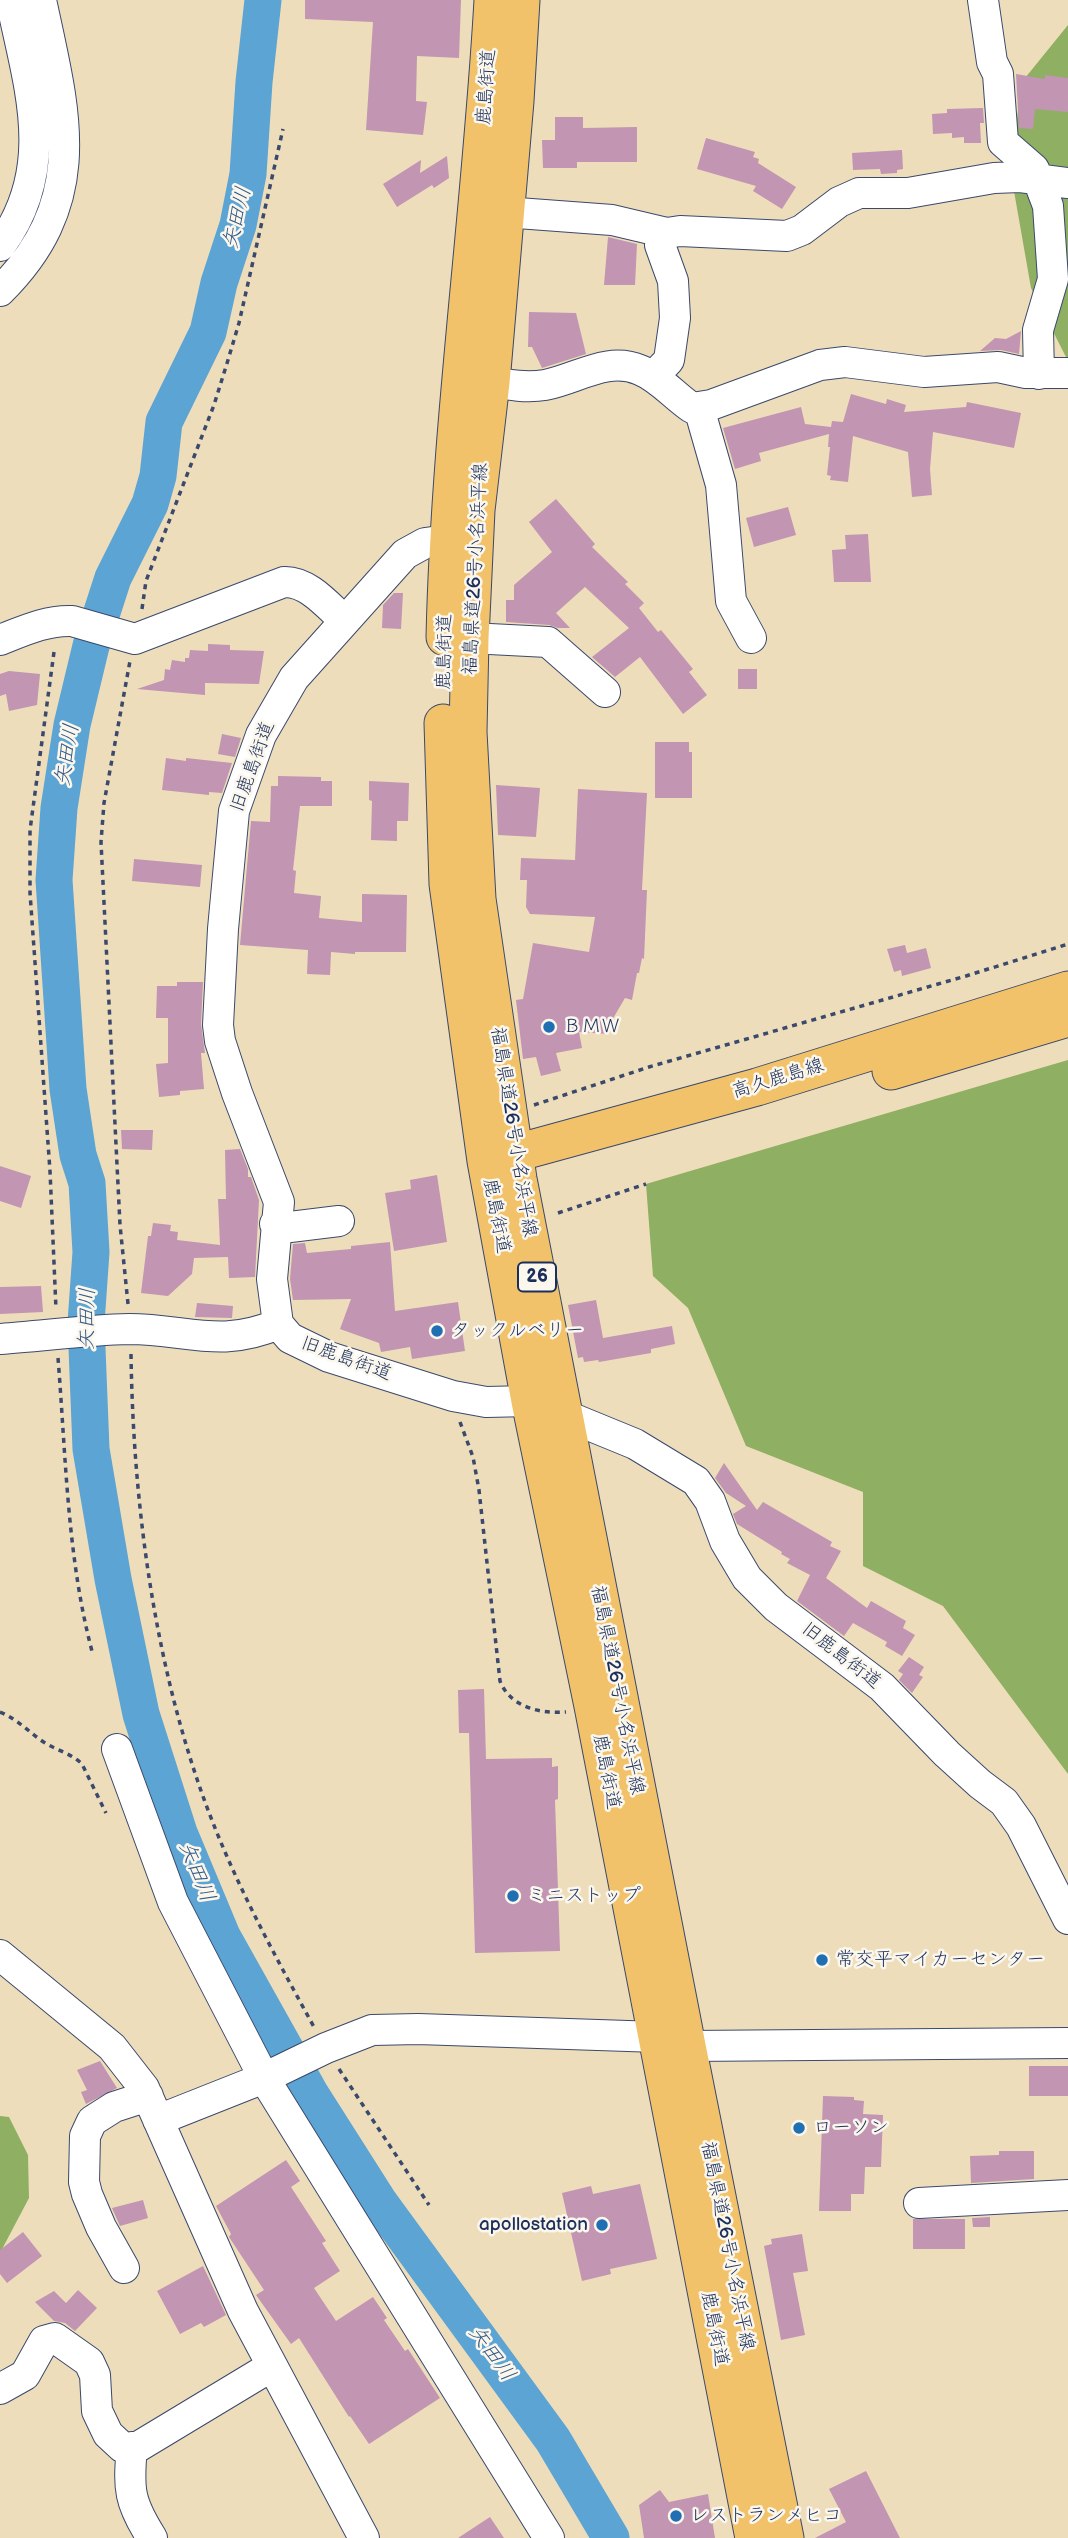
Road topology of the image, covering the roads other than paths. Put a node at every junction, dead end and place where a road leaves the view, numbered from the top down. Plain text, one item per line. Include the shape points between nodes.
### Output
1 (11, 0) edge
2 (41, 0) edge
3 (493, 0) edge
4 (520, 0) edge
5 (983, 0) edge
6 (1039, 180) junction
7 (1068, 183) edge
8 (504, 212) junction
9 (667, 233) junction
10 (0, 246) edge
11 (0, 290) edge
12 (1054, 374) edge
13 (653, 377) junction
14 (491, 382) junction
15 (699, 408) junction
16 (447, 540) junction
17 (345, 621) junction
18 (470, 638) junction
19 (751, 638) dead end
20 (0, 640) edge
21 (605, 692) dead end
22 (1068, 990) edge
23 (1068, 1018) edge
24 (503, 1170) junction
25 (339, 1221) dead end
26 (275, 1224) junction
27 (278, 1324) junction
28 (0, 1339) edge
29 (530, 1401) junction
30 (563, 1414) junction
31 (117, 1749) dead end
32 (1068, 1919) edge
33 (0, 1955) edge
34 (672, 2042) junction
35 (1068, 2043) edge
36 (264, 2078) junction
37 (153, 2108) junction
38 (1068, 2195) edge
39 (919, 2203) dead end
40 (124, 2269) dead end
41 (272, 2365) junction
42 (0, 2389) edge
43 (132, 2447) junction
44 (145, 2534) edge
45 (364, 2538) edge
46 (549, 2538) edge
47 (754, 2538) edge
48 (785, 2538) edge

1 - 10 street via 32,102 36,154 27,197
2 - 11 street via 62,98 64,169 43,234
3 - 16 main road, 鹿島街道 / 26
4 - 8 main road, 福島県道26号小名浜平線 / 26
5 - 6 street via 998,74 1003,142 1034,169
6 - 7 street
6 - 9 street via 994,178 908,193 850,195 787,236
6 - 12 street via 1048,206 1053,279 1038,330
8 - 9 street via 612,220
8 - 14 main road, 福島県道26号小名浜平線 / 26
9 - 13 street via 660,245 673,281 675,318 669,360
12 - 15 street via 998,367 924,372 845,362 820,365
13 - 14 street via 617,364 529,387
13 - 15 street via 692,408
14 - 18 main road, 福島県道26号小名浜平線 / 26 via 476,510
15 - 19 street via 721,485 731,601
16 - 17 street, 旧鹿島街道 via 425,543 405,554
16 - 24 main road, 鹿島街道 / 26 via 443,728 448,884
17 - 20 street via 303,585 284,582 135,639 62,621
17 - 26 street, 旧鹿島街道 via 294,678 278,704 261,735 234,811 218,1025 237,1093 279,1202
18 - 21 street via 548,642
18 - 24 main road, 福島県道26号小名浜平線 / 26 via 468,732 477,899
22 - 24 main road, 高久鹿島線
23 - 24 main road, 高久鹿島線 via 728,1119
24 - 29 main road, 鹿島街道 / 26
24 - 30 main road, 福島県道26号小名浜平線 / 26
25 - 26 street via 290,1227
26 - 27 street, 旧鹿島街道 via 272,1279
27 - 28 street via 231,1338 130,1329
27 - 29 street, 旧鹿島街道 via 290,1338 329,1357 439,1392 486,1402
29 - 30 street, 旧鹿島街道
29 - 34 main road, 鹿島街道 / 26 via 593,1706
30 - 32 street, 旧鹿島街道 via 635,1444 696,1481 747,1578 776,1607 882,1687 947,1754 1004,1802
30 - 34 main road, 福島県道26号小名浜平線 / 26
31 - 36 street via 173,1902
33 - 37 street via 111,2047 144,2088
34 - 35 street
34 - 36 street via 372,2031
34 - 47 main road, 鹿島街道 / 26
34 - 48 main road, 福島県道26号小名浜平線 / 26
36 - 37 street
36 - 46 street
37 - 40 street via 114,2107 92,2121 85,2136 87,2194
37 - 41 street via 243,2311
38 - 39 street
41 - 43 street
41 - 45 street
42 - 43 street via 20,2379 44,2341 55,2338 89,2362 95,2375 97,2412 108,2434 122,2447
43 - 44 street via 129,2491

